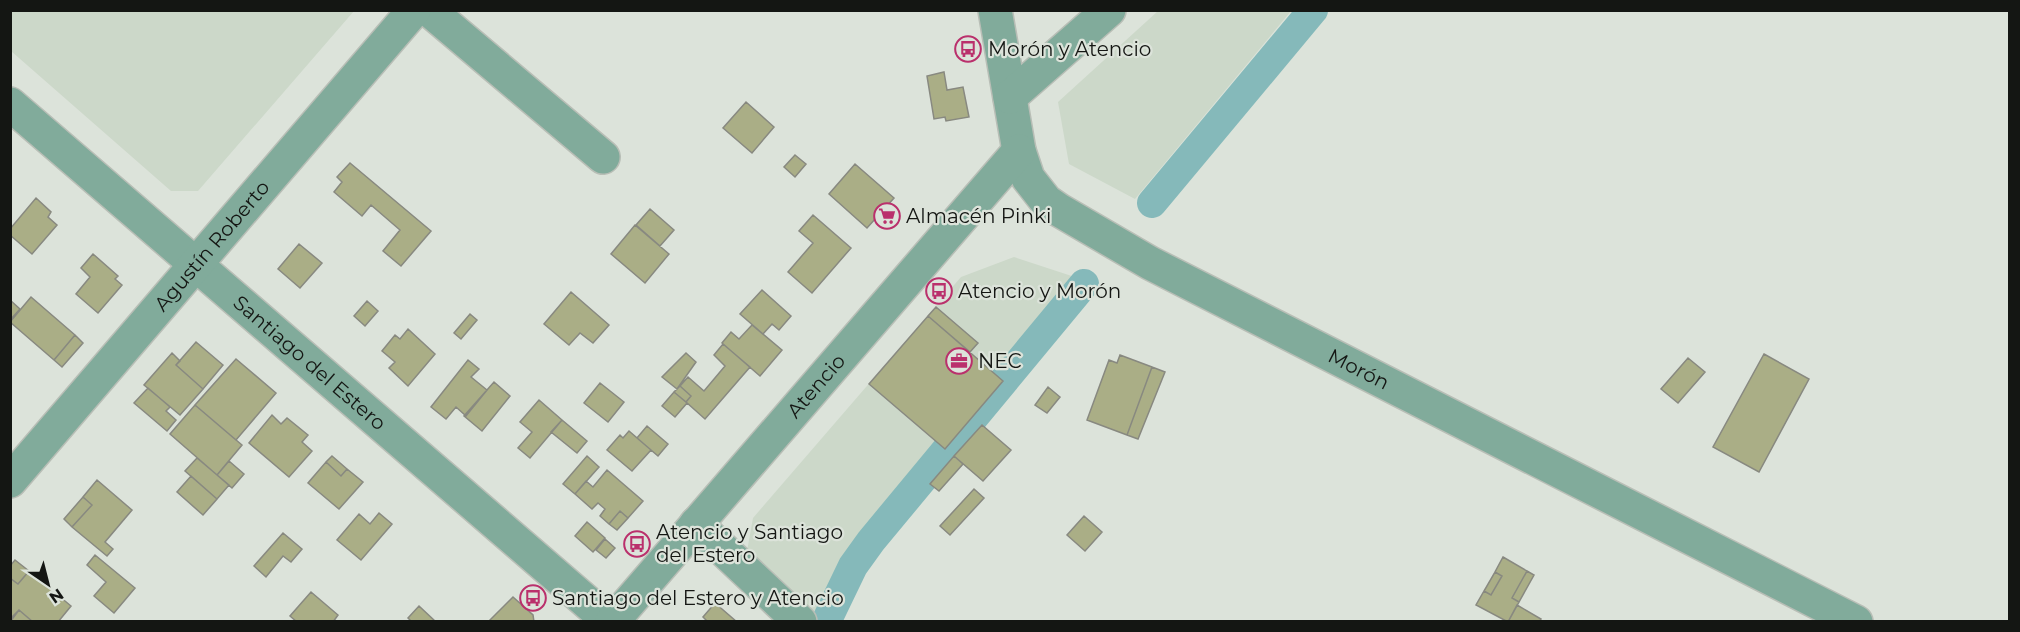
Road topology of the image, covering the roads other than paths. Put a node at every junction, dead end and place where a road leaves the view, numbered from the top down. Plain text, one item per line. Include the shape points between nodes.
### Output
1 (414, 10) edge
2 (429, 10) edge
3 (995, 10) edge
4 (1109, 10) edge
5 (1010, 97) junction
6 (10, 104) edge
7 (1019, 151) junction
8 (603, 157) dead end
9 (196, 264) junction
10 (10, 481) edge
11 (696, 524) junction
12 (611, 621) edge
13 (800, 621) edge
14 (1856, 621) edge

1 - 9 street, Agustín Roberto
2 - 8 street
3 - 5 street, Morón
4 - 5 street
5 - 7 street, Morón
6 - 9 street, Santiago del Estero
7 - 11 street, Atencio
7 - 14 street, Morón via 1028,178 1046,201 1150,263
9 - 10 street, Agustín Roberto
9 - 12 street, Santiago del Estero
11 - 12 street, Atencio
11 - 13 street

